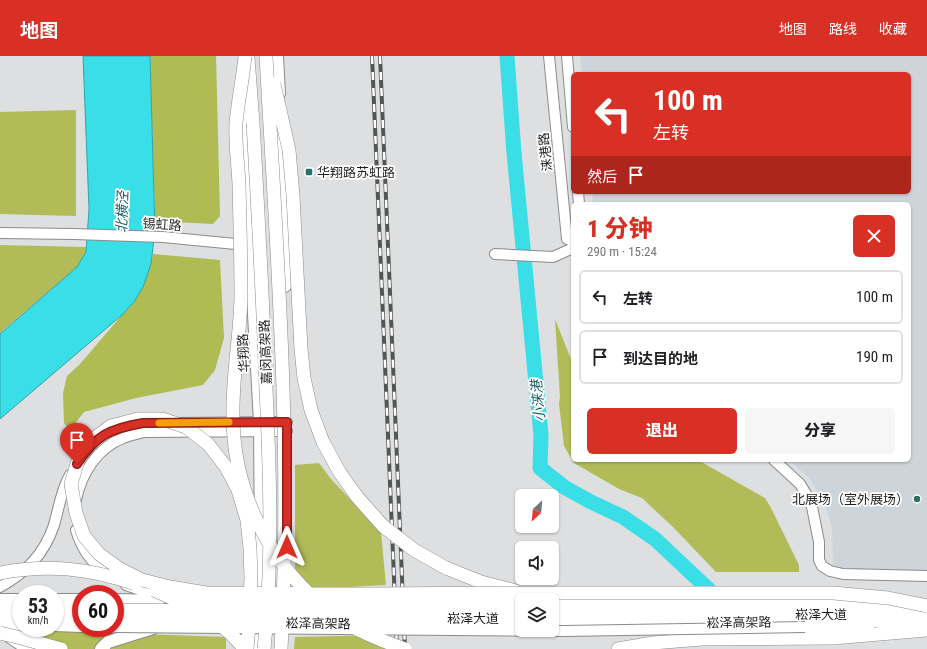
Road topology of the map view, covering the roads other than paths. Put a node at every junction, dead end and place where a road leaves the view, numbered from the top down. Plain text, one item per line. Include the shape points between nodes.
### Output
1 (240, 56) edge
2 (247, 56) edge
3 (267, 56) edge
4 (277, 56) edge
5 (549, 56) edge
6 (567, 56) edge
7 (571, 103) edge
8 (0, 233) edge
9 (571, 240) edge
10 (250, 245) junction
11 (571, 249) edge
12 (495, 254) dead end
13 (260, 426) junction
14 (287, 426) junction
15 (776, 462) edge
16 (0, 573) edge
17 (927, 576) edge
18 (0, 587) edge
19 (250, 593) edge
20 (250, 593) edge
21 (250, 593) edge
22 (250, 593) edge
23 (515, 595) edge
24 (559, 597) edge
25 (515, 598) edge
26 (515, 598) edge
27 (0, 599) edge
28 (12, 599) edge
29 (124, 600) edge
30 (168, 600) junction
31 (559, 602) edge
32 (927, 605) edge
33 (0, 608) edge
34 (12, 609) edge
35 (124, 610) edge
36 (927, 611) edge
37 (515, 612) edge
38 (559, 612) edge
39 (0, 618) edge
40 (12, 619) edge
41 (124, 620) edge
42 (927, 622) edge
43 (515, 624) edge
44 (559, 624) edge
45 (0, 625) edge
46 (12, 626) edge
47 (124, 627) edge
48 (927, 627) edge
49 (153, 628) junction
50 (927, 630) edge
51 (0, 633) edge
52 (28, 649) edge
53 (61, 649) edge
54 (101, 649) edge
55 (246, 649) edge
56 (254, 649) edge
57 (264, 649) edge
58 (281, 649) edge
59 (286, 649) edge
60 (405, 649) edge
61 (618, 649) edge

1 - 10 main road, 华翔路
2 - 57 highway, 嘉闵高架路, bridge via 261,267 270,473 269,567
2 - 60 highway, bridge via 236,124 241,300 233,415 234,444 241,474 259,527 284,565 305,589 333,614 356,628
3 - 23 highway, bridge via 289,150 304,378 311,410 323,442 340,473 383,526 414,550 453,571
3 - 58 highway, 嘉闵高架路, bridge via 286,474
4 - 14 main road via 283,197
5 - 9 main road, 涞港路 via 567,239
6 - 7 main road
8 - 10 main road, 锡虹路 via 163,237
10 - 13 main road, 华翔路
11 - 12 main road via 552,257
13 - 14 main road
13 - 18 main road, bridge via 143,423 110,431 87,449 67,480 54,526 33,563 16,578
13 - 30 main road, bridge via 144,432 122,438 105,449 96,456 85,472 73,514 82,547 113,581
13 - 56 main road, 华翔路 via 261,552
14 - 59 main road
15 - 17 main road via 800,484 811,502 822,566 843,574
16 - 55 highway, bridge via 23,569 75,569 130,582 163,593 213,618
19 - 26 highway, bridge
20 - 21 highway, bridge via 206,593 142,580 99,554 84,536 76,513 71,484 78,461 92,440 111,426 138,419 162,419 186,427 208,444 226,467 238,490 247,520
22 - 55 highway, bridge
24 - 32 highway, bridge via 833,593 888,598
25 - 30 main road, 崧泽大道, bridge via 386,604
27 - 28 main road
29 - 30 main road, 崧泽大道
31 - 32 main road, 崧泽大道 via 808,602
33 - 34 highway
35 - 37 highway, 崧泽高架路, bridge
36 - 38 highway, 崧泽高架路
39 - 40 highway
41 - 43 highway, 崧泽高架路, bridge
42 - 44 highway, 崧泽高架路 via 834,620
45 - 46 main road
47 - 49 main road, 崧泽大道, bridge
48 - 49 main road, 崧泽大道, bridge via 563,631
49 - 54 main road via 108,642
50 - 61 highway via 833,638 702,639
51 - 52 main road, bridge via 15,639
51 - 53 highway, bridge

